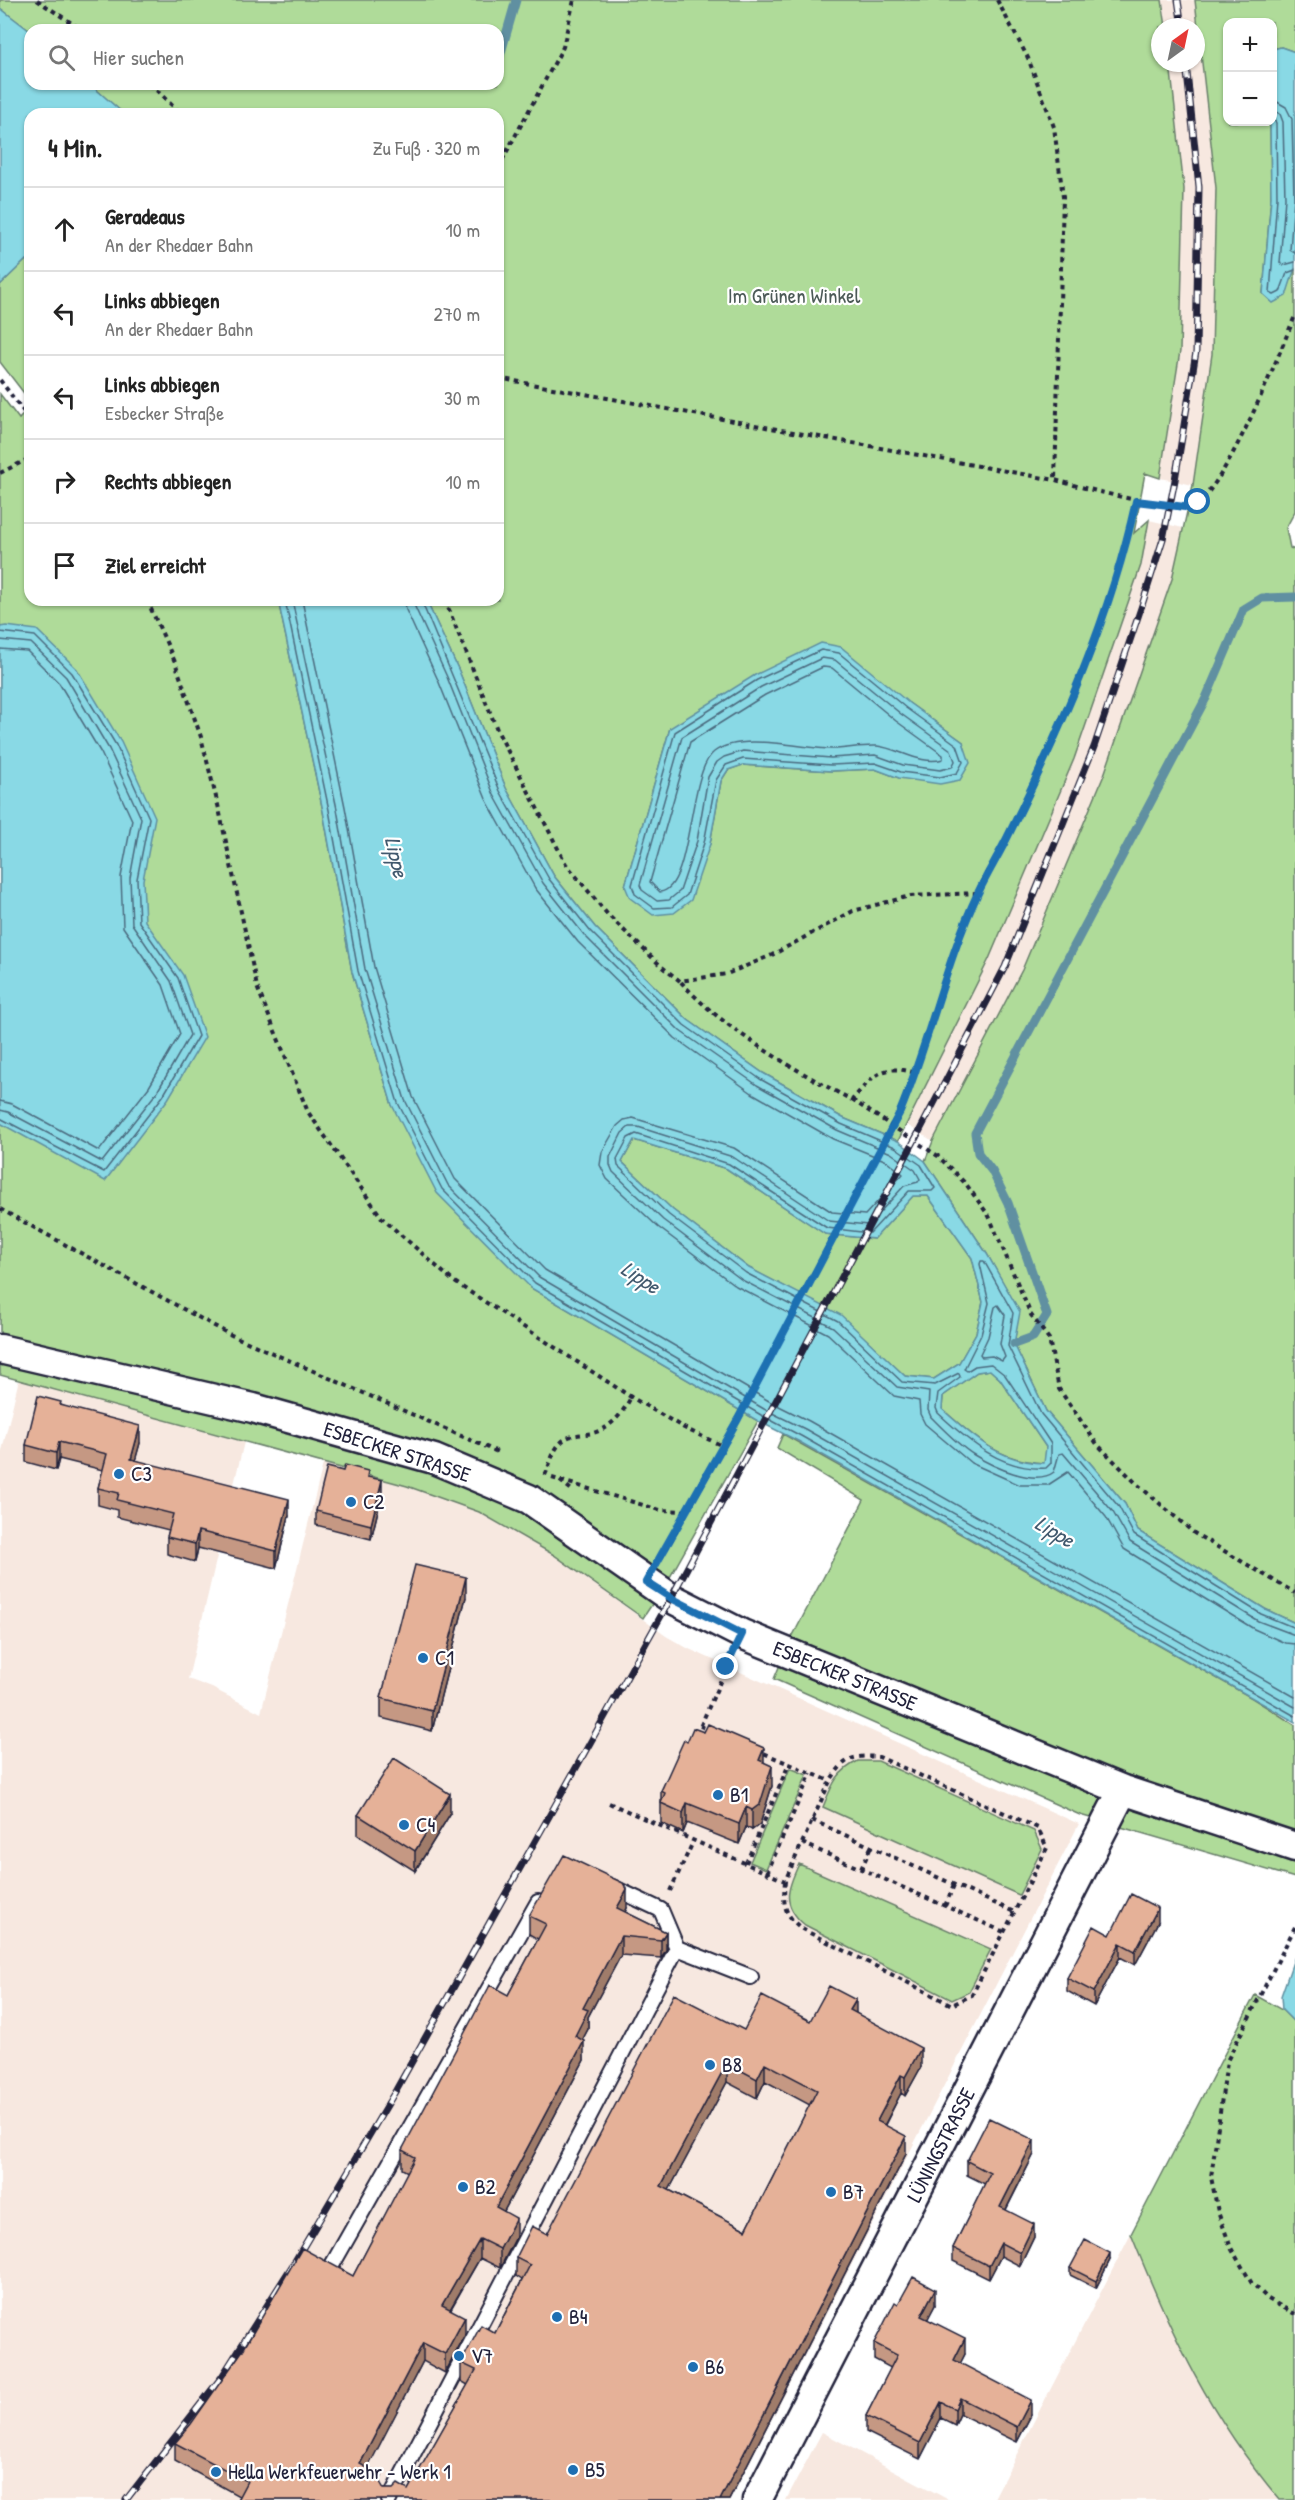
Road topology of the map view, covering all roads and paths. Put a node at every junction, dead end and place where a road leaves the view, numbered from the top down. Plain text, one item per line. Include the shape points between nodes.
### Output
1 (37, 0) edge
2 (574, 0) edge
3 (997, 0) edge
4 (73, 24) edge
5 (156, 90) edge
6 (175, 108) edge
7 (504, 157) edge
8 (1295, 316) edge
9 (504, 379) edge
10 (0, 380) edge
11 (24, 412) edge
12 (24, 461) edge
13 (0, 473) edge
14 (1055, 480) junction
15 (1136, 501) junction
16 (150, 606) edge
17 (447, 606) edge
18 (978, 893) junction
19 (680, 981) junction
20 (916, 1073) junction
21 (852, 1100) junction
22 (0, 1209) edge
23 (0, 1349) edge
24 (631, 1397) junction
25 (723, 1446) junction
26 (506, 1456) dead end
27 (536, 1471) dead end
28 (545, 1476) junction
29 (529, 1500) junction
30 (688, 1511) junction
31 (646, 1582) junction
32 (1295, 1593) edge
33 (742, 1634) junction
34 (700, 1726) junction
35 (720, 1734) edge
36 (696, 1736) edge
37 (759, 1751) edge
38 (789, 1764) junction
39 (811, 1773) junction
40 (830, 1781) junction
41 (1123, 1790) junction
42 (609, 1803) dead end
43 (812, 1820) junction
44 (694, 1840) junction
45 (802, 1843) junction
46 (871, 1847) junction
47 (1295, 1847) edge
48 (746, 1863) junction
49 (861, 1869) junction
50 (767, 1873) junction
51 (785, 1881) junction
52 (603, 1882) edge
53 (954, 1885) junction
54 (543, 1893) edge
55 (945, 1906) junction
56 (661, 1910) junction
57 (1014, 1912) junction
58 (1295, 1927) edge
59 (1004, 1932) junction
60 (677, 1948) junction
61 (751, 1977) dead end
62 (331, 2267) edge
63 (1295, 2314) edge
64 (389, 2500) edge
65 (757, 2500) edge

1 - 4 path
2 - 7 path via 563,47
3 - 14 path via 1028,58 1056,139 1063,197
5 - 6 path
8 - 15 path via 1218,481 1192,507
9 - 14 path
10 - 11 path
12 - 13 path
14 - 15 path
15 - 18 path via 1116,581 1086,663
16 - 24 path via 201,736 256,987 308,1112 382,1218 453,1281
17 - 19 path via 498,732 566,864 608,915
18 - 19 path via 910,896 853,911 727,974
18 - 20 path
19 - 21 path via 697,1000 756,1043
20 - 21 path via 883,1071 873,1076
20 - 25 path, bridge via 900,1112
21 - 32 path via 938,1156 966,1184 989,1216 1031,1315 1049,1339 1059,1389 1097,1444 1194,1533
22 - 26 path via 229,1334
23 - 29 street, ESBECKER STRASSE via 253,1408 434,1459
24 - 25 path
24 - 28 path via 612,1422 595,1432 565,1439 552,1453
25 - 30 path
27 - 28 path
28 - 29 path
28 - 30 path via 660,1510
29 - 31 street, ESBECKER STRASSE
30 - 31 path
31 - 33 street, ESBECKER STRASSE
33 - 34 path
33 - 41 street, ESBECKER STRASSE
34 - 35 path
34 - 36 path
37 - 38 path
38 - 39 path
38 - 48 path
39 - 40 path
39 - 50 path
40 - 43 path
40 - 57 path via 841,1764 858,1755 879,1757 1038,1828 1047,1848
41 - 47 street, ESBECKER STRASSE
41 - 65 street, LÜNINGSTRASSE
42 - 44 path
43 - 45 path
43 - 46 path
44 - 48 path
44 - 56 path
45 - 49 path
45 - 51 path
46 - 49 path
46 - 53 path
48 - 50 path
49 - 55 path
50 - 51 path
51 - 59 path via 783,1901 788,1917 802,1929 952,2005 972,1995
52 - 56 lane
53 - 55 path
53 - 57 path
54 - 62 lane
55 - 59 path
56 - 60 lane
57 - 59 path
58 - 63 path via 1227,2061 1211,2177 1231,2248 1251,2282 1268,2299
60 - 61 lane
60 - 64 lane

